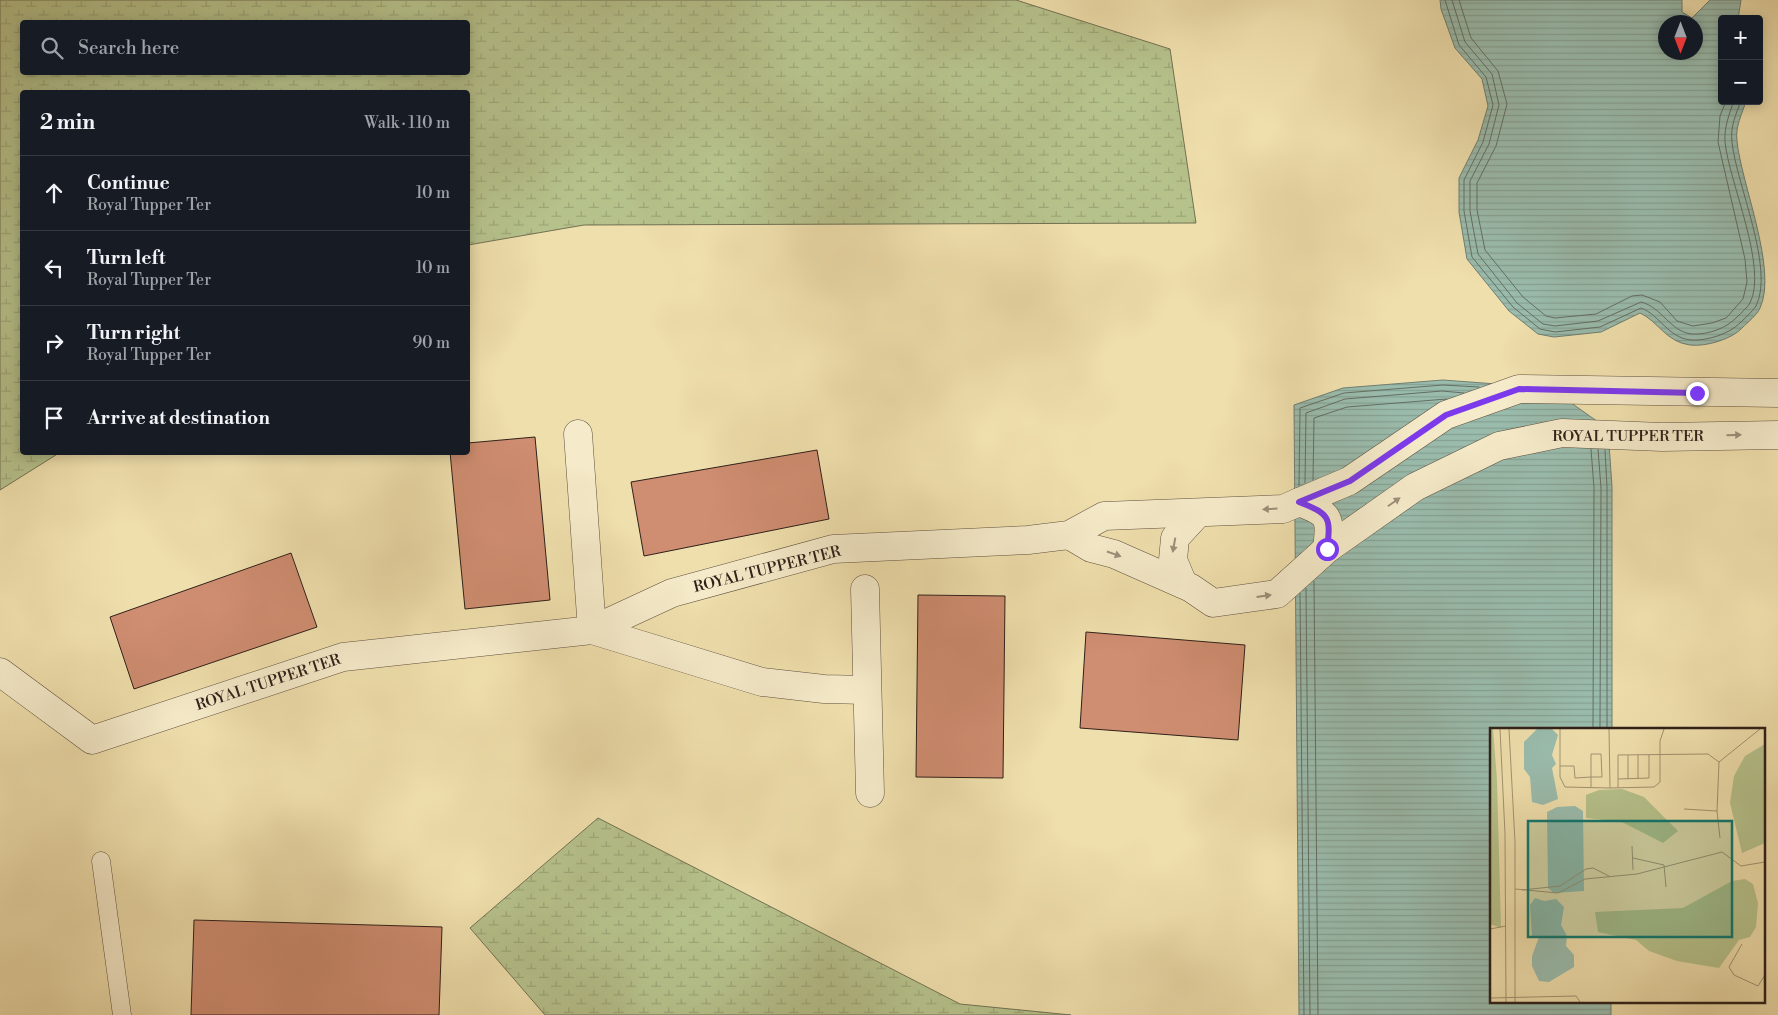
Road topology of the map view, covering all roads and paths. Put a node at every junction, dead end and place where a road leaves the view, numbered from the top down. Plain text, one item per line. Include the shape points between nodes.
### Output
1 (1778, 394) edge
2 (578, 434) dead end
3 (1778, 435) edge
4 (1299, 502) junction
5 (1198, 513) junction
6 (1069, 536) junction
7 (1327, 549) junction
8 (1184, 584) junction
9 (865, 589) dead end
10 (592, 630) junction
11 (0, 672) edge
12 (868, 690) junction
13 (870, 793) dead end
14 (101, 861) dead end
15 (122, 1015) edge

1 - 4 street, ROYAL TUPPER TER via 1519,389 1446,415 1350,481
2 - 10 street
7 -> 3 street, ROYAL TUPPER TER via 1415,487 1500,446 1562,433 1662,437
4 -> 5 street, ROYAL TUPPER TER via 1283,509
4 - 7 street via 1324,514 1330,525
5 - 6 street, ROYAL TUPPER TER via 1104,516
5 -> 8 street via 1175,538 1173,560
6 -> 8 street, ROYAL TUPPER TER via 1091,548 1114,554
6 - 10 street, ROYAL TUPPER TER via 833,549 672,593
8 -> 7 street, ROYAL TUPPER TER via 1213,603 1277,594
9 - 12 street
10 - 11 street, ROYAL TUPPER TER via 343,657 92,740
10 - 12 street, ROYAL TUPPER TER via 762,682
12 - 13 street
14 - 15 lane

